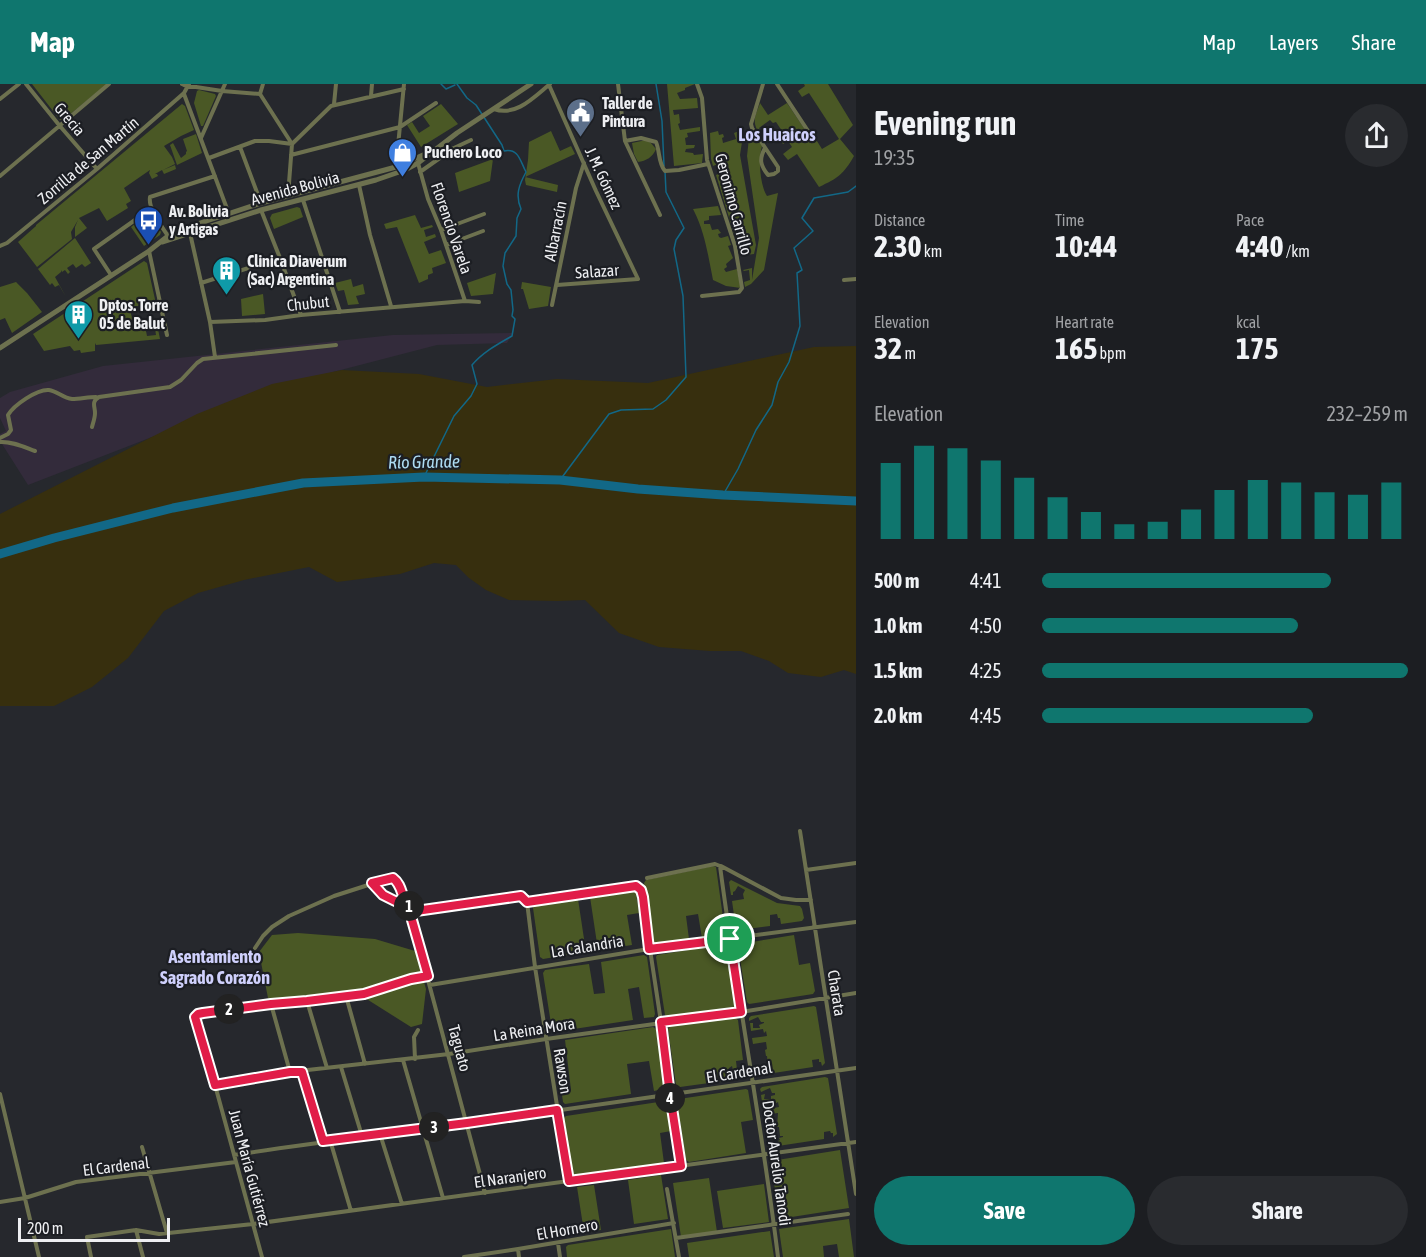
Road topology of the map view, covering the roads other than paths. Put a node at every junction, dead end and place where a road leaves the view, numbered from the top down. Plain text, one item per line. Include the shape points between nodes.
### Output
1 (19, 84) edge
2 (26, 84) edge
3 (109, 84) edge
4 (182, 84) edge
5 (225, 84) edge
6 (263, 84) edge
7 (336, 84) edge
8 (372, 84) edge
9 (531, 84) edge
10 (618, 84) edge
11 (697, 84) edge
12 (764, 84) edge
13 (777, 84) edge
14 (550, 85) edge
15 (189, 86) edge
16 (404, 87) edge
17 (222, 91) junction
18 (184, 93) junction
19 (260, 94) junction
20 (371, 96) junction
21 (0, 99) edge
22 (436, 103) dead end
23 (334, 104) junction
24 (494, 109) junction
25 (58, 125) junction
26 (400, 127) junction
27 (812, 137) dead end
28 (201, 138) junction
29 (471, 140) dead end
30 (626, 141) junction
31 (292, 144) junction
32 (240, 147) junction
33 (765, 148) junction
34 (432, 152) junction
35 (291, 155) junction
36 (209, 158) junction
37 (418, 163) junction
38 (584, 163) junction
39 (708, 164) junction
40 (97, 169) junction
41 (396, 170) junction
42 (420, 172) junction
43 (0, 176) edge
44 (215, 176) junction
45 (358, 185) junction
46 (288, 196) junction
47 (303, 200) junction
48 (261, 203) junction
49 (152, 208) junction
50 (261, 210) junction
51 (230, 214) junction
52 (484, 214) dead end
53 (660, 215) dead end
54 (441, 230) junction
55 (483, 231) dead end
56 (190, 233) junction
57 (168, 236) junction
58 (162, 242) junction
59 (446, 245) junction
60 (0, 246) edge
61 (149, 250) junction
62 (280, 258) junction
63 (111, 275) junction
64 (638, 279) joint
65 (856, 279) edge
66 (844, 280) dead end
67 (201, 283) junction
68 (557, 285) junction
69 (702, 296) dead end
70 (465, 301) junction
71 (479, 302) dead end
72 (552, 305) dead end
73 (391, 306) junction
74 (340, 312) junction
75 (301, 315) junction
76 (210, 322) junction
77 (167, 335) dead end
78 (336, 345) dead end
79 (0, 348) edge
80 (215, 357) junction
81 (99, 397) junction
82 (92, 427) dead end
83 (0, 440) edge
84 (35, 451) dead end
85 (800, 831) dead end
86 (856, 862) edge
87 (720, 866) junction
88 (806, 870) junction
89 (647, 878) dead end
90 (372, 883) junction
91 (811, 900) junction
92 (527, 902) junction
93 (405, 903) junction
94 (416, 911) junction
95 (856, 922) edge
96 (815, 928) junction
97 (730, 939) junction
98 (255, 948) dead end
99 (649, 949) junction
100 (535, 967) junction
101 (428, 976) junction
102 (430, 985) junction
103 (856, 993) edge
104 (346, 996) junction
105 (825, 998) junction
106 (307, 1001) junction
107 (271, 1004) junction
108 (741, 1012) junction
109 (661, 1022) junction
110 (418, 1030) dead end
111 (546, 1039) junction
112 (449, 1054) junction
113 (415, 1059) junction
114 (403, 1060) junction
115 (365, 1064) junction
116 (341, 1067) junction
117 (327, 1068) junction
118 (856, 1068) edge
119 (836, 1071) junction
120 (290, 1072) junction
121 (302, 1072) junction
122 (753, 1082) junction
123 (215, 1085) junction
124 (0, 1094) edge
125 (670, 1095) junction
126 (557, 1110) junction
127 (467, 1123) junction
128 (423, 1129) junction
129 (380, 1134) junction
130 (362, 1136) junction
131 (330, 1140) junction
132 (323, 1141) junction
133 (856, 1142) edge
134 (848, 1143) junction
135 (142, 1147) dead end
136 (764, 1154) junction
137 (234, 1155) junction
138 (236, 1162) junction
139 (681, 1166) junction
140 (150, 1174) junction
141 (569, 1181) junction
142 (668, 1189) dead end
143 (485, 1193) junction
144 (856, 1194) edge
145 (25, 1198) junction
146 (443, 1198) junction
147 (0, 1202) edge
148 (402, 1204) junction
149 (351, 1211) junction
150 (848, 1214) dead end
151 (674, 1223) junction
152 (253, 1224) junction
153 (774, 1225) junction
154 (136, 1230) junction
155 (167, 1233) junction
156 (676, 1238) junction
157 (558, 1243) junction
158 (518, 1249) junction
159 (39, 1257) edge
160 (92, 1257) edge
161 (143, 1257) edge
162 (262, 1257) edge
163 (464, 1257) edge
164 (519, 1257) edge
165 (560, 1257) edge
166 (679, 1257) edge
167 (778, 1257) edge

1 - 21 street
2 - 25 street, Grecia
3 - 25 street
4 - 15 street
5 - 17 street
6 - 19 street
7 - 23 street
8 - 20 street
9 - 24 street, Avenida Bolivia
10 - 30 street
11 - 39 street, Geronimo Carrillo via 702,98
12 - 33 street via 751,124
13 - 27 street
14 - 24 street via 522,107 502,112
14 - 38 street, J. M. Gómez
15 - 17 street
15 - 18 street, Zorrilla de San Martín
16 - 20 street
16 - 26 street
17 - 19 street
17 - 28 street
18 - 28 street
18 - 40 street, Zorrilla de San Martín
19 - 31 street
20 - 23 street
22 - 26 street
23 - 31 street
24 - 34 street, Avenida Bolivia
25 - 40 street, Grecia
25 - 43 street
26 - 35 street
26 - 41 street
28 - 36 street
29 - 42 street
30 - 39 street via 641,138 656,142 664,171
30 - 53 street
31 - 32 street via 255,141
31 - 35 street
32 - 36 street
32 - 48 street
33 - 33 street via 778,167 774,174 768,175 762,169 760,157
34 - 37 street, Avenida Bolivia
34 - 41 street, Avenida Bolivia
35 - 46 street
36 - 44 street
37 - 41 street, Avenida Bolivia
37 - 42 street, Florencio Varela
38 - 64 street, J. M. Gómez
38 - 68 street, Albarracín
39 - 69 street, Geronimo Carrillo via 735,246 742,288 735,293
40 - 60 street, Zorrilla de San Martín
41 - 45 street, Avenida Bolivia
41 - 46 street, Avenida Bolivia
42 - 54 street, Florencio Varela
44 - 49 street via 150,197
44 - 51 street
45 - 47 street, Avenida Bolivia
45 - 73 street
46 - 48 street, Avenida Bolivia
47 - 50 street, Avenida Bolivia
47 - 74 street
48 - 51 street, Avenida Bolivia
49 - 57 street
49 - 63 street via 93,249
50 - 56 street, Avenida Bolivia
50 - 62 street
51 - 57 street, Avenida Bolivia
52 - 54 street
54 - 59 street, Florencio Varela
55 - 59 street
56 - 58 street, Avenida Bolivia
56 - 67 street
57 - 58 street, Avenida Bolivia
58 - 61 street, Avenida Bolivia
59 - 70 street, Florencio Varela
61 - 63 street, Avenida Bolivia
61 - 77 street
62 - 67 street
62 - 75 street
63 - 79 street, Avenida Bolivia
64 - 68 street, Salazar
65 - 66 street
67 - 76 street
68 - 72 street, Albarracín
70 - 71 street, Chubut
70 - 73 street, Chubut
73 - 74 street, Chubut
74 - 75 street, Chubut
75 - 76 street, Chubut
76 - 80 street
78 - 80 street
80 - 81 street via 196,363 170,387
81 - 82 street via 94,403
81 - 83 street via 70,399 51,390 42,391 12,408 8,415 11,430
83 - 84 street
85 - 88 street, Charata
86 - 88 street
87 - 89 street
87 - 91 street via 781,898
87 - 97 street, Doctor Aurelio Tanodi
88 - 91 street, Charata
90 - 93 street via 383,895
90 - 93 street via 396,878
90 - 98 street via 289,916 272,927
91 - 96 street, Charata
92 - 94 street via 521,896
92 - 99 street via 636,886 643,897
92 - 100 street, Rawson
93 - 94 street
94 - 101 street, Taguato via 412,920
95 - 96 street, La Calandria
96 - 97 street, La Calandria
96 - 105 street, Charata
97 - 99 street, La Calandria
97 - 108 street, Doctor Aurelio Tanodi
99 - 100 street, La Calandria
99 - 109 street
100 - 102 street, La Calandria
100 - 111 street, Rawson
101 - 102 street, Taguato
101 - 104 street
102 - 112 street, Taguato
103 - 105 street, La Reina Mora
104 - 106 street
104 - 115 street
105 - 108 street, La Reina Mora
105 - 119 street, Charata
106 - 107 street
106 - 117 street
107 - 120 street
107 - 123 street, Juan María Gutiérrez via 195,1017
108 - 109 street, La Reina Mora
108 - 122 street, Doctor Aurelio Tanodi
109 - 111 street, La Reina Mora
109 - 125 street
110 - 113 street via 414,1037
111 - 112 street, La Reina Mora
111 - 126 street, Rawson
112 - 113 street, La Reina Mora
112 - 127 street, Taguato
113 - 114 street, La Reina Mora
114 - 115 street, La Reina Mora
114 - 128 street
115 - 116 street, La Reina Mora
116 - 117 street, La Reina Mora
116 - 130 street
117 - 121 street, La Reina Mora
118 - 119 street, El Cardenal
119 - 122 street, El Cardenal
119 - 134 street, Charata
120 - 121 street, La Reina Mora
120 - 123 street, La Reina Mora
121 - 132 street
122 - 125 street, El Cardenal
122 - 136 street, Doctor Aurelio Tanodi
123 - 137 street, Juan María Gutiérrez
124 - 145 street
125 - 126 street, El Cardenal
125 - 139 street
126 - 127 street, El Cardenal
126 - 141 street, Rawson
127 - 128 street, El Cardenal
127 - 143 street, Taguato
128 - 129 street, El Cardenal
128 - 146 street
129 - 130 street, El Cardenal
129 - 148 street
130 - 131 street, El Cardenal
131 - 132 street, El Cardenal
131 - 149 street
132 - 137 street, El Cardenal
133 - 134 street, El Naranjero
134 - 136 street, El Naranjero
134 - 144 street, Charata
135 - 140 street
136 - 139 street, El Naranjero
136 - 153 street, Doctor Aurelio Tanodi
137 - 138 street, Juan María Gutiérrez
138 - 140 street, El Cardenal
138 - 152 street, Juan María Gutiérrez
139 - 141 street, El Naranjero
140 - 145 street, El Cardenal via 76,1182
140 - 155 street
141 - 143 street, El Naranjero
142 - 151 street
143 - 146 street, El Naranjero
145 - 147 street, El Cardenal
145 - 159 street
146 - 148 street, El Naranjero
148 - 149 street, El Naranjero
149 - 152 street, El Naranjero
150 - 153 street
151 - 156 street
151 - 157 street, El Hornero
152 - 155 street, El Naranjero
152 - 162 street, Juan María Gutiérrez
153 - 156 street
153 - 167 street, Doctor Aurelio Tanodi
154 - 155 street, El Naranjero
154 - 160 street, El Naranjero via 87,1236
154 - 161 street
156 - 166 street
157 - 158 street, El Hornero
157 - 165 street
158 - 163 street, El Hornero
158 - 164 street

